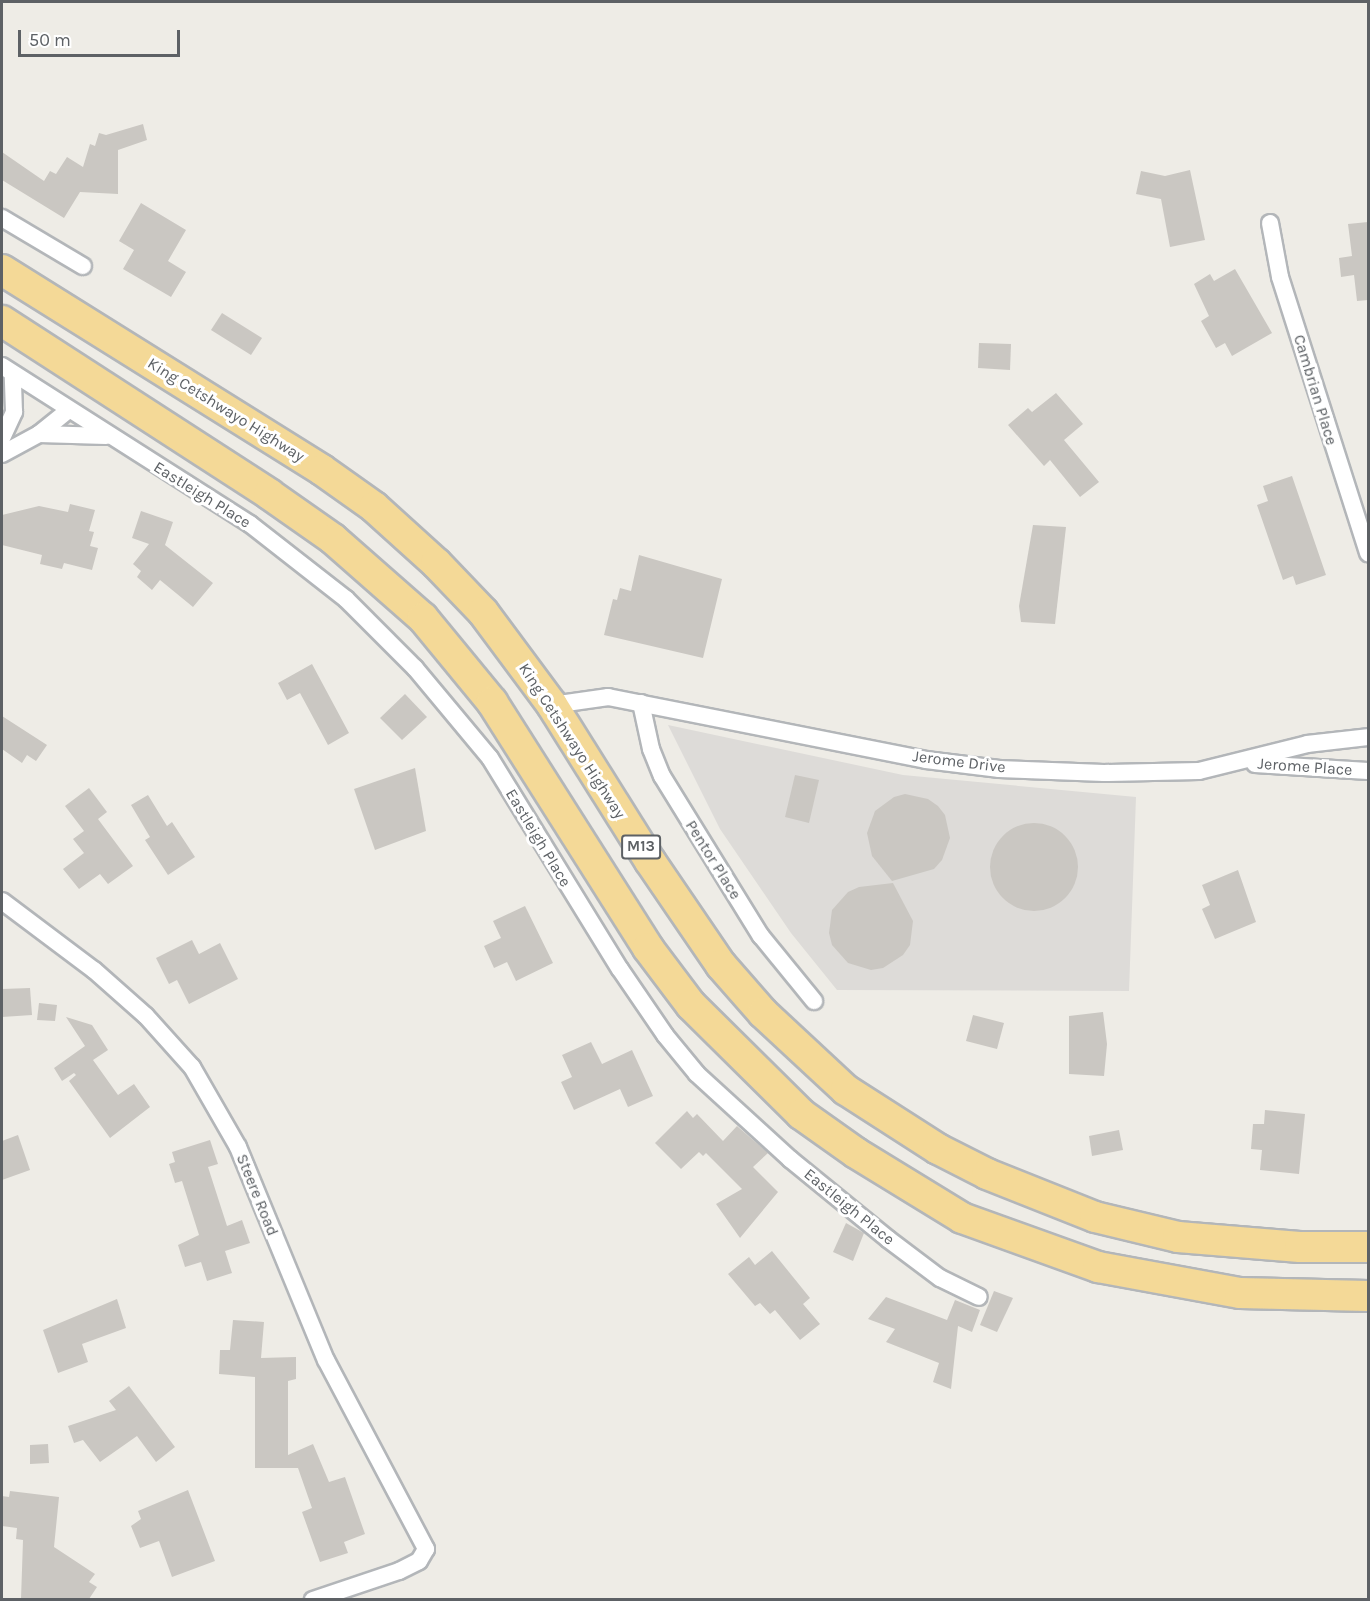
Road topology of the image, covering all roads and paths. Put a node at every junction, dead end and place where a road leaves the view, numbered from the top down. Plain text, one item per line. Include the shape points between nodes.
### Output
1 (2, 218) edge
2 (1270, 223) dead end
3 (83, 266) dead end
4 (2, 270) edge
5 (2, 321) edge
6 (7, 370) edge
7 (67, 411) junction
8 (39, 434) junction
9 (107, 436) junction
10 (2, 438) edge
11 (2, 454) edge
12 (1368, 554) edge
13 (641, 703) junction
14 (552, 705) junction
15 (1368, 737) edge
16 (1242, 763) junction
17 (1368, 771) edge
18 (2, 901) edge
19 (814, 1001) dead end
20 (1368, 1247) edge
21 (1368, 1296) edge
22 (979, 1297) dead end
23 (313, 1599) edge

1 - 3 street
2 - 12 street, Cambrian Place via 1284,288
4 - 14 highway, King Cetshwayo Highway / M13 via 283,445 374,507 483,612
5 - 21 highway, M13 via 287,507 378,576 423,618 492,702 648,948 691,1005 801,1114 962,1218 1098,1267 1240,1293
6 - 7 street, Eastleigh Place
6 - 10 street via 14,412
7 - 8 street
7 - 9 street, Eastleigh Place
8 - 9 street
8 - 11 street
9 - 22 street, Eastleigh Place via 250,524 346,599 415,668 490,758 620,969 665,1035 698,1074 790,1159 888,1239 940,1278
13 - 14 street, Jerome Drive via 608,697
13 - 16 street, Jerome Drive via 926,760 999,769 1160,774
13 - 19 street, Pentor Place via 651,749 668,785 761,936
14 - 20 highway, King Cetshwayo Highway / M13 via 721,965 846,1090 902,1128 987,1174 1095,1217 1178,1237 1300,1247
15 - 16 street, Jerome Drive via 1307,744
16 - 17 street, Jerome Place
18 - 23 street, Steere Road via 94,970 146,1016 192,1067 237,1147 326,1360 426,1549 424,1555 399,1570

